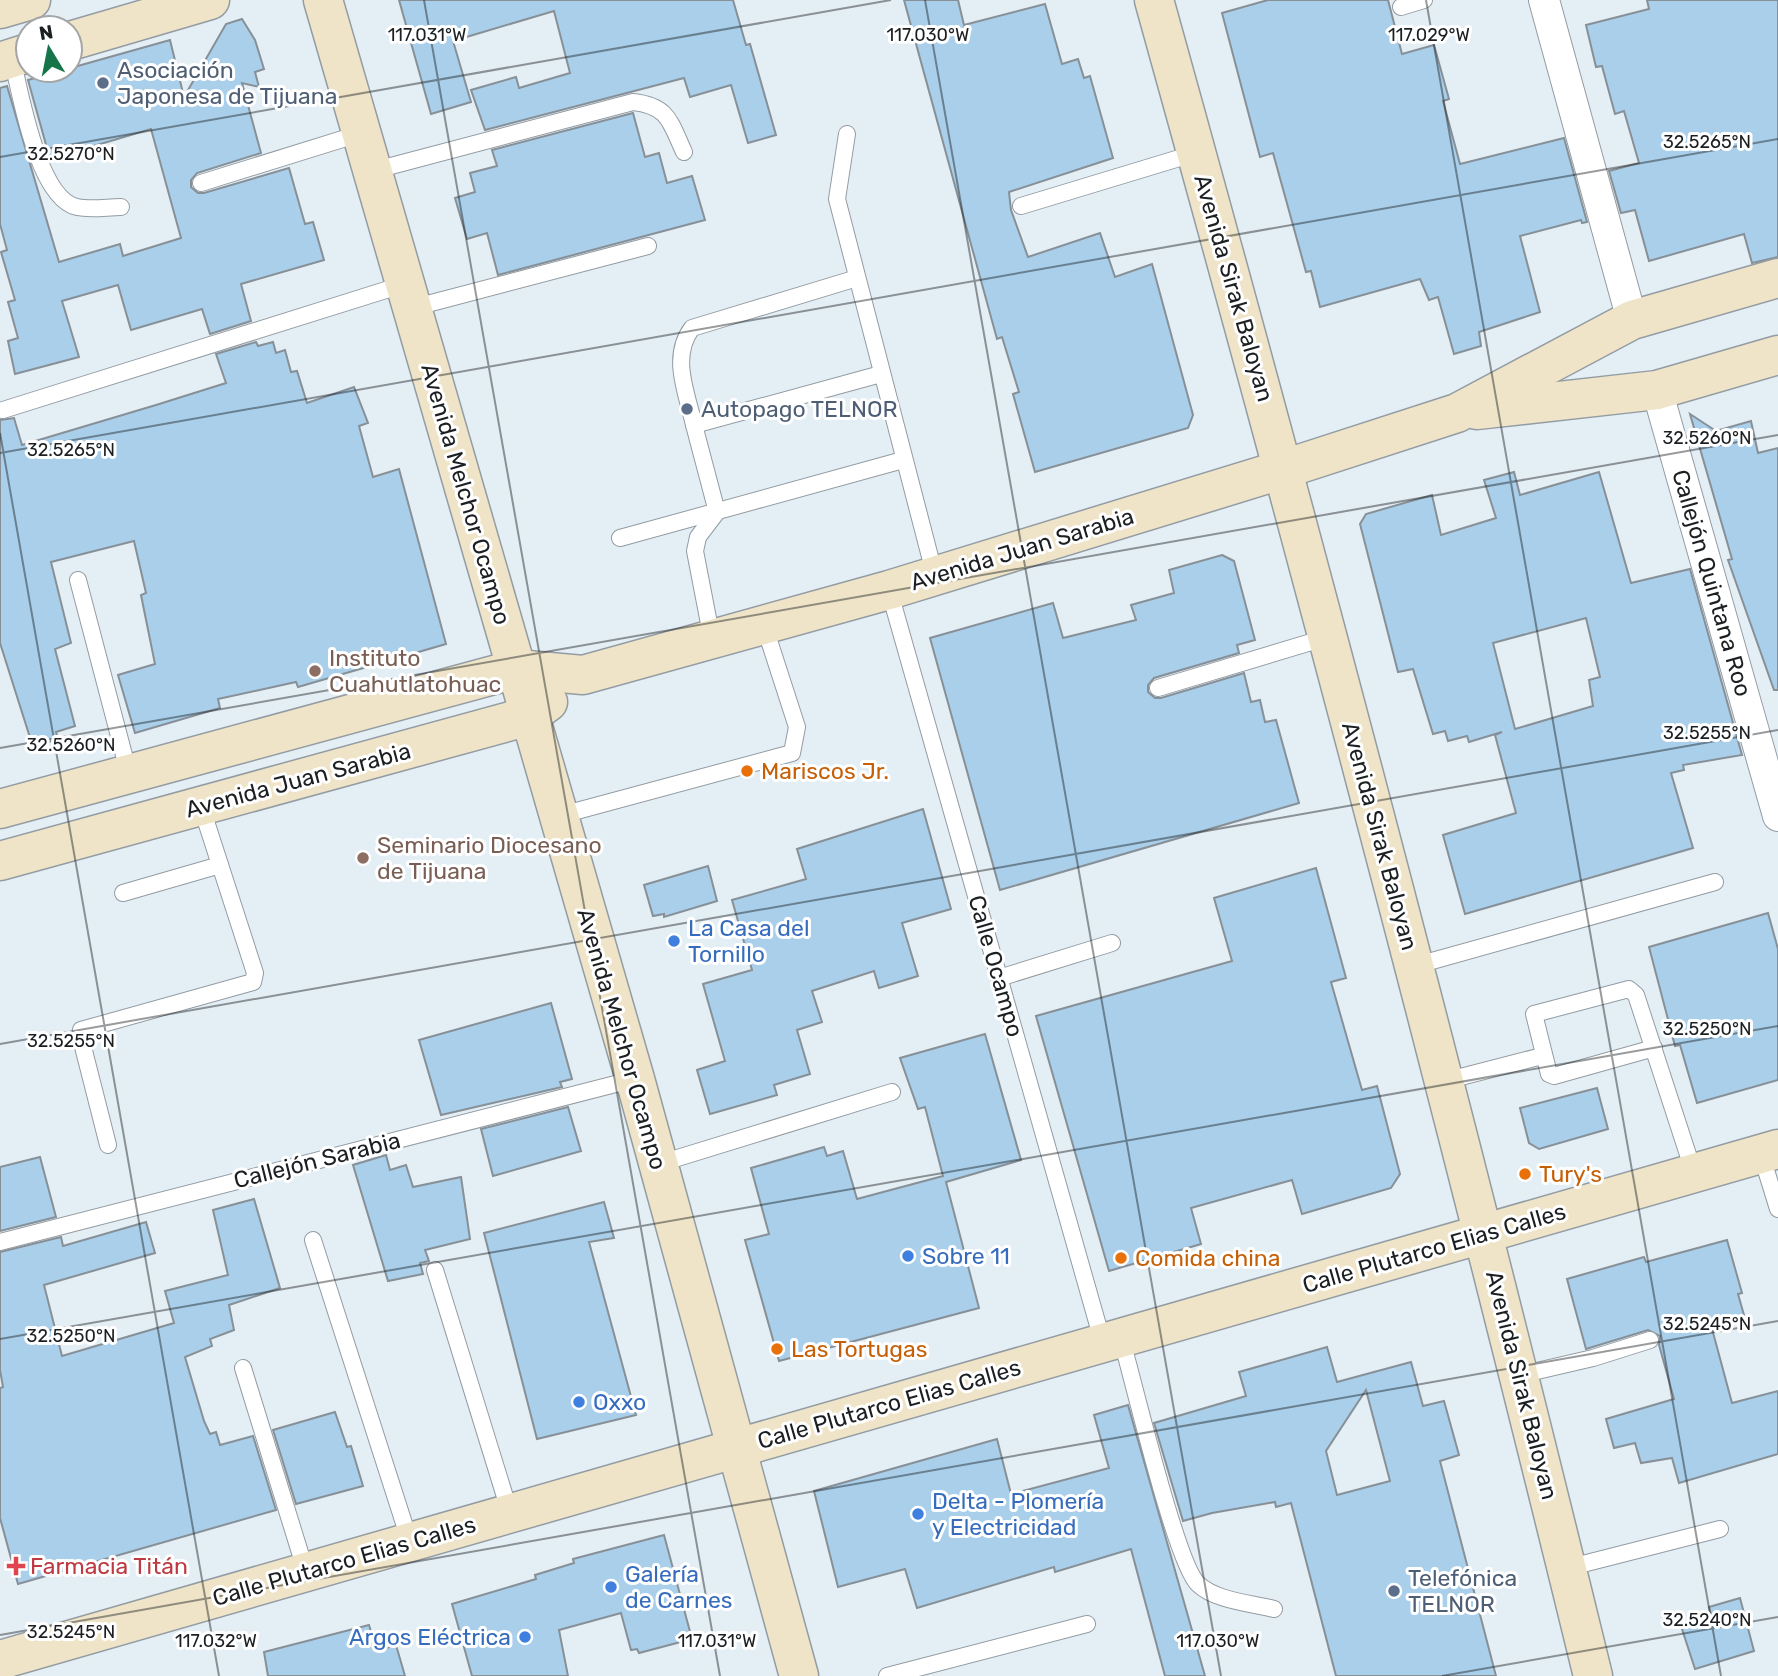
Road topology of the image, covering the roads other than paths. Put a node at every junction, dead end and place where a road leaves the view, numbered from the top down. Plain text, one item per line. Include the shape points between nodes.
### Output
1 (31, 0) edge
2 (210, 0) edge
3 (323, 0) edge
4 (1154, 0) edge
5 (1424, 0) edge
6 (1544, 0) edge
7 (1401, 7) dead end
8 (0, 9) edge
9 (84, 37) edge
10 (13, 58) edge
11 (362, 133) junction
12 (846, 134) dead end
13 (684, 152) dead end
14 (1196, 153) junction
15 (372, 171) junction
16 (201, 183) dead end
17 (1021, 206) dead end
18 (121, 207) dead end
19 (648, 246) dead end
20 (857, 278) junction
21 (1778, 278) edge
22 (409, 296) junction
23 (1632, 320) junction
24 (1778, 355) edge
25 (881, 374) junction
26 (1657, 390) junction
27 (4, 410) dead end
28 (1457, 412) junction
29 (694, 425) junction
30 (903, 460) junction
31 (1284, 469) junction
32 (717, 512) junction
33 (620, 538) dead end
34 (935, 576) junction
35 (78, 580) dead end
36 (890, 590) junction
37 (764, 625) junction
38 (1328, 638) junction
39 (712, 639) junction
40 (516, 669) junction
41 (583, 675) junction
42 (1158, 688) dead end
43 (529, 716) junction
44 (129, 774) junction
45 (201, 806) junction
46 (0, 809) edge
47 (558, 816) junction
48 (1778, 816) edge
49 (0, 861) edge
50 (220, 865) junction
51 (1714, 882) dead end
52 (123, 893) dead end
53 (1112, 943) dead end
54 (1414, 966) junction
55 (999, 978) junction
56 (1654, 1048) junction
57 (1542, 1056) junction
58 (635, 1079) junction
59 (1445, 1081) junction
60 (892, 1092) dead end
61 (108, 1145) dead end
62 (1770, 1152) edge
63 (658, 1164) junction
64 (1694, 1173) junction
65 (1778, 1209) edge
66 (1485, 1233) junction
67 (313, 1240) dead end
68 (0, 1242) edge
69 (435, 1270) dead end
70 (1112, 1340) junction
71 (1650, 1340) dead end
72 (243, 1368) dead end
73 (1520, 1375) junction
74 (735, 1448) junction
75 (510, 1513) junction
76 (1720, 1529) dead end
77 (410, 1542) junction
78 (1567, 1568) junction
79 (306, 1572) junction
80 (1274, 1609) dead end
81 (1087, 1625) dead end
82 (0, 1660) edge
83 (799, 1676) edge
84 (887, 1676) edge
85 (1593, 1676) edge

1 - 8 street
2 - 9 street
3 - 11 street, Avenida Melchor Ocampo
4 - 14 street, Avenida Sirak Baloyan
5 - 7 lane
6 - 23 street
10 - 18 lane via 39,159 53,190 75,207
11 - 15 street, Avenida Melchor Ocampo
11 - 16 lane
12 - 20 lane via 837,199
13 - 15 lane via 666,113 633,102
14 - 17 lane
14 - 31 street, Avenida Sirak Baloyan
15 - 22 street, Avenida Melchor Ocampo
19 - 22 lane
20 - 25 lane
20 - 29 lane via 692,328 679,355
21 - 23 street, Avenida Juan Sarabia
22 - 27 lane
22 - 40 street, Avenida Melchor Ocampo
23 - 28 street, Avenida Juan Sarabia
24 - 26 street, Avenida Juan Sarabia
25 - 29 lane
25 - 30 lane
26 - 28 street, Avenida Juan Sarabia
26 - 48 street, Callejón Quintana Roo
28 - 31 street, Avenida Juan Sarabia
29 - 32 lane
30 - 32 lane
30 - 34 lane
31 - 34 street, Avenida Juan Sarabia
31 - 38 street, Avenida Sirak Baloyan
32 - 33 lane
32 - 39 lane via 698,537 695,551
34 - 36 street, Avenida Juan Sarabia
35 - 44 lane
36 - 37 street, Avenida Juan Sarabia
36 - 55 lane, Calle Ocampo
37 - 39 street, Avenida Juan Sarabia
37 - 47 lane via 797,727 792,753
38 - 42 lane
38 - 54 street, Avenida Sirak Baloyan
39 - 41 street, Avenida Juan Sarabia
40 - 41 street, Avenida Juan Sarabia
40 - 43 street, Avenida Melchor Ocampo
40 - 44 street, Avenida Juan Sarabia
41 - 43 street, Avenida Juan Sarabia
43 - 45 street, Avenida Juan Sarabia
43 - 47 street, Avenida Melchor Ocampo
44 - 46 street, Avenida Juan Sarabia
45 - 49 street, Avenida Juan Sarabia
45 - 50 lane
47 - 58 street, Avenida Melchor Ocampo
50 - 52 lane
50 - 61 lane via 255,973 253,982 81,1031
51 - 54 lane
53 - 55 lane
54 - 59 street, Avenida Sirak Baloyan
55 - 70 lane, Calle Ocampo
56 - 57 lane via 1555,1076 1549,1074
56 - 57 lane via 1636,995 1629,989 1534,1014
56 - 64 lane
57 - 59 lane
58 - 63 street, Avenida Melchor Ocampo
58 - 68 lane, Callejón Sarabia
59 - 66 street, Avenida Sirak Baloyan
60 - 63 lane
62 - 64 street, Calle Plutarco Elias Calles
62 - 65 lane
63 - 74 street, Avenida Melchor Ocampo
64 - 66 street, Calle Plutarco Elias Calles
66 - 70 street, Calle Plutarco Elias Calles
66 - 73 street, Avenida Sirak Baloyan
67 - 77 lane
69 - 75 lane
70 - 74 street, Calle Plutarco Elias Calles
70 - 80 lane, Calle Ocampo via 1196,1583 1213,1594
71 - 73 lane via 1593,1359
72 - 79 lane
73 - 78 street, Avenida Sirak Baloyan
74 - 75 street, Calle Plutarco Elias Calles
74 - 83 street, Avenida Melchor Ocampo
75 - 77 street, Calle Plutarco Elias Calles
76 - 78 lane
77 - 79 street, Calle Plutarco Elias Calles
78 - 85 street, Avenida Sirak Baloyan
79 - 82 street, Calle Plutarco Elias Calles
81 - 84 lane

